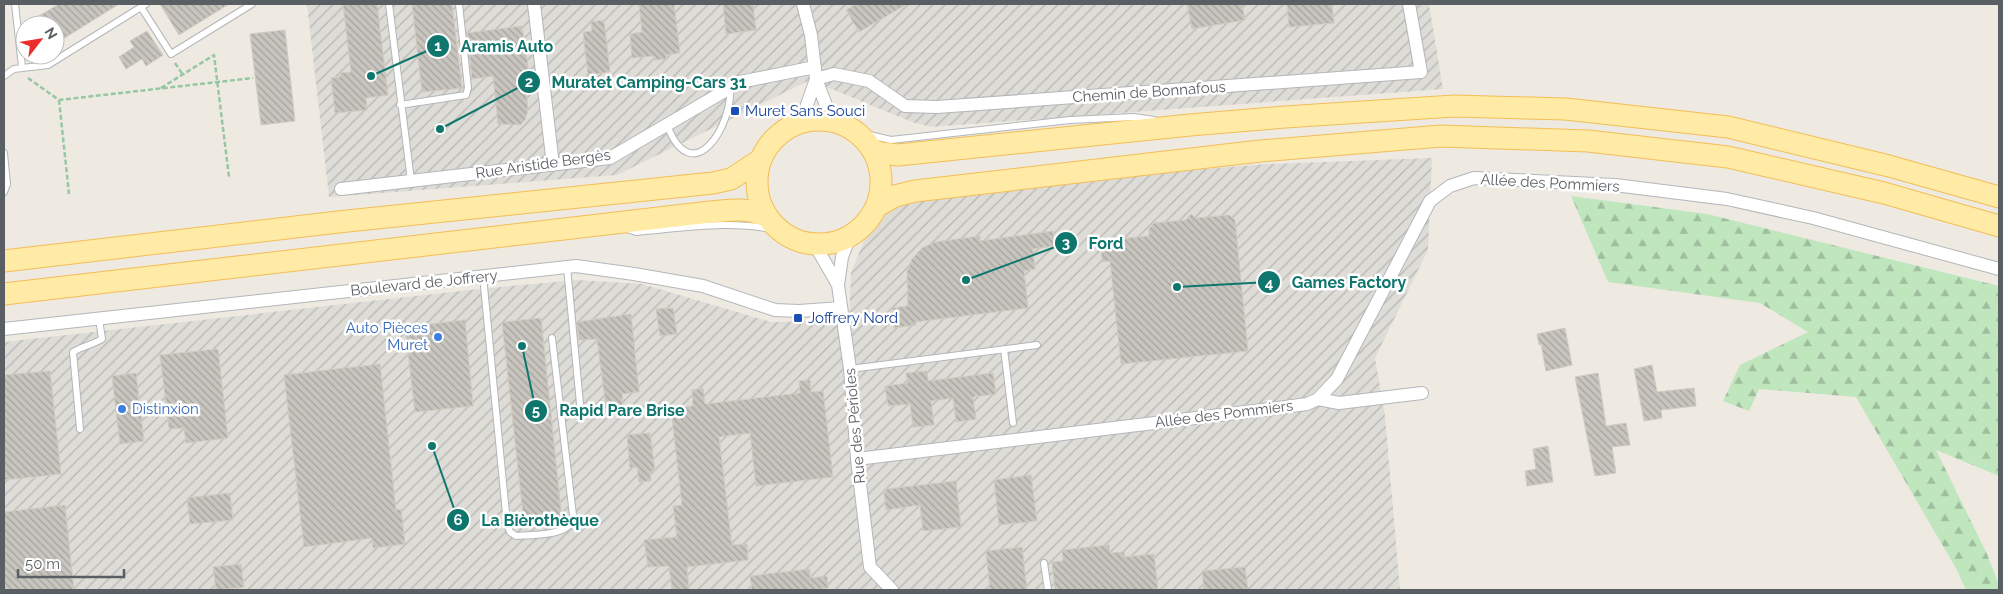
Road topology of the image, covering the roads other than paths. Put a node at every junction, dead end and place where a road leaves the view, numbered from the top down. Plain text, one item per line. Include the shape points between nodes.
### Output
1 (15, 4) edge
2 (252, 4) edge
3 (389, 4) edge
4 (459, 4) edge
5 (534, 4) edge
6 (803, 4) edge
7 (1409, 4) edge
8 (144, 5) edge
9 (22, 68) junction
10 (816, 73) junction
11 (4, 76) edge
12 (730, 88) junction
13 (400, 105) junction
14 (832, 121) junction
15 (801, 122) junction
16 (668, 125) junction
17 (1190, 125) junction
18 (856, 132) junction
19 (872, 150) junction
20 (4, 153) edge
21 (760, 160) junction
22 (553, 165) junction
23 (410, 181) junction
24 (341, 189) dead end
25 (4, 192) edge
26 (1999, 197) edge
27 (876, 207) junction
28 (773, 224) junction
29 (1999, 226) edge
30 (850, 236) junction
31 (815, 245) junction
32 (4, 261) edge
33 (567, 267) junction
34 (1999, 269) edge
35 (483, 276) junction
36 (838, 285) junction
37 (4, 294) edge
38 (841, 308) junction
39 (99, 319) junction
40 (4, 329) edge
41 (552, 338) dead end
42 (1037, 345) dead end
43 (1004, 349) junction
44 (850, 369) junction
45 (1422, 393) dead end
46 (1318, 399) junction
47 (580, 404) dead end
48 (1013, 423) dead end
49 (80, 428) dead end
50 (857, 459) junction
51 (1044, 563) dead end
52 (892, 590) edge
53 (1048, 590) edge

1 - 9 lane
2 - 8 lane via 171,54
3 - 13 lane
4 - 13 lane via 468,88 466,95
5 - 22 street
6 - 10 street
7 - 10 street, Chemin de Bonnafous via 1421,72 937,107 905,106 869,81
8 - 9 lane via 48,65
9 - 11 lane
10 - 12 street, Rue Aristide Bergès via 740,82
10 - 14 street
10 - 15 street
12 - 16 street, Rue Aristide Bergès
12 - 16 lane via 728,112 704,151 692,155 683,151 674,141
13 - 23 lane
14 - 15 main road via 816,119
14 - 18 main road
15 - 21 main road via 784,130 770,143
16 - 22 street, Rue Aristide Bergès via 610,158
17 - 18 lane via 1134,117 1070,120 890,140
17 - 19 main road via 898,154
17 - 26 main road via 1454,106 1566,109 1728,128 1890,166
18 - 19 main road
19 - 27 main road via 881,178
20 - 25 lane via 7,184
21 - 28 main road via 756,179 758,198
21 - 32 main road via 731,179 713,183
22 - 23 street, Rue Aristide Bergès
23 - 24 street, Rue Aristide Bergès
27 - 29 main road via 895,196 915,191 1260,151 1440,136 1588,140 1728,157 1884,194
27 - 30 main road via 861,228
28 - 31 main road via 797,241
28 - 37 main road via 753,210 742,209
30 - 31 main road
30 - 36 street, Rue des Périoles via 842,257
31 - 36 street, Rue des Périoles
33 - 35 street, Boulevard de Joffrery
33 - 38 street, Boulevard de Joffrery via 704,286 775,310
33 - 47 lane
34 - 46 street, Allée des Pommiers via 1813,218 1727,199 1615,185 1474,178 1450,186 1430,201 1337,379
35 - 39 street, Boulevard de Joffrery
35 - 41 lane via 507,524 516,536 555,533 572,523
36 - 38 street, Rue des Périoles
38 - 44 street, Rue des Périoles
39 - 40 street, Boulevard de Joffrery
39 - 49 lane via 102,340 73,352
42 - 43 lane
43 - 44 lane
43 - 48 lane
44 - 50 street, Rue des Périoles
45 - 46 street via 1339,403
46 - 50 street, Allée des Pommiers via 1307,404
50 - 52 street, Rue des Périoles via 870,566
51 - 53 lane

